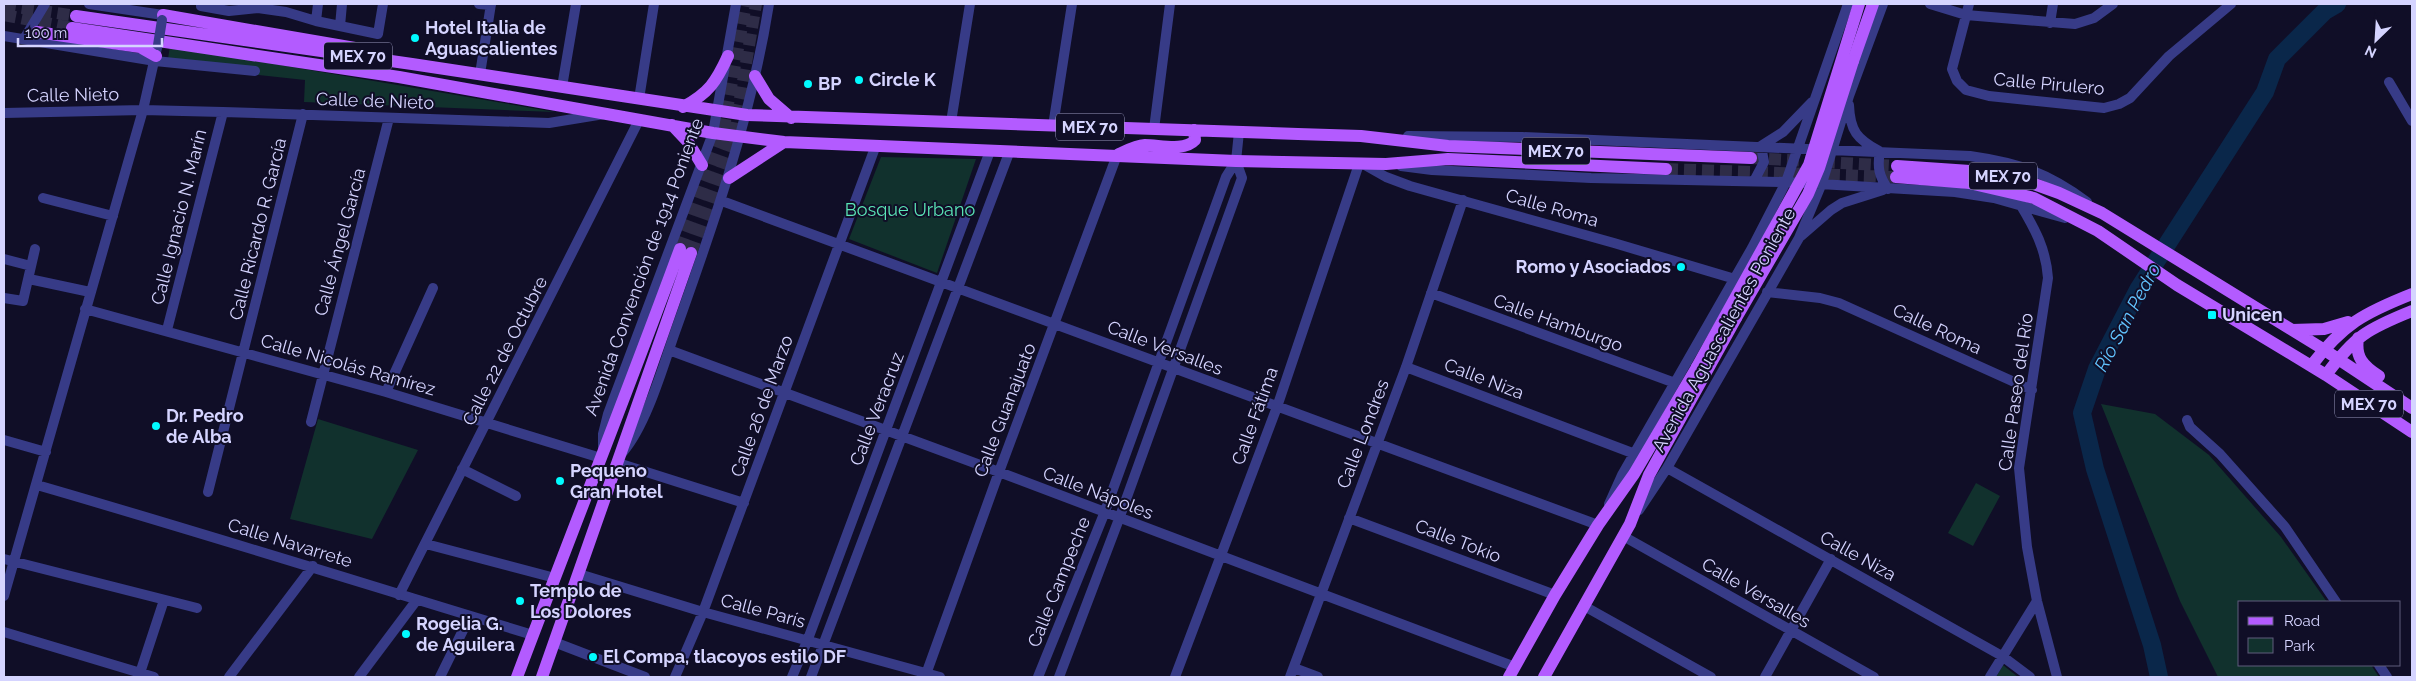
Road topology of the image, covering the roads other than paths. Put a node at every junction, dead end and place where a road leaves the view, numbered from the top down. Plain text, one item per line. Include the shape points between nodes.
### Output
1 (45, 4) edge
2 (89, 4) edge
3 (318, 4) edge
4 (342, 4) edge
5 (383, 4) edge
6 (479, 4) edge
7 (576, 4) edge
8 (654, 4) edge
9 (736, 4) edge
10 (769, 4) edge
11 (970, 4) edge
12 (1072, 4) edge
13 (1170, 4) edge
14 (1848, 4) edge
15 (1859, 4) edge
16 (1873, 4) edge
17 (1883, 4) edge
18 (1930, 4) edge
19 (1969, 4) edge
20 (2053, 4) edge
21 (2113, 4) edge
22 (2231, 4) edge
23 (201, 5) edge
24 (491, 5) edge
25 (258, 6) edge
26 (229, 7) edge
27 (287, 8) edge
28 (163, 13) edge
29 (1966, 15) junction
30 (316, 22) junction
31 (2050, 22) junction
32 (340, 26) junction
33 (37, 32) dead end
34 (4, 36) edge
35 (24, 39) junction
36 (156, 54) junction
37 (728, 56) junction
38 (412, 64) junction
39 (254, 71) dead end
40 (480, 74) junction
41 (755, 76) junction
42 (2389, 82) dead end
43 (562, 87) junction
44 (1817, 95) junction
45 (1849, 96) junction
46 (639, 99) junction
47 (683, 107) junction
48 (2409, 108) edge
49 (143, 110) junction
50 (718, 111) junction
51 (223, 112) junction
52 (4, 113) edge
53 (303, 114) junction
54 (605, 114) junction
55 (747, 115) junction
56 (389, 118) junction
57 (790, 118) junction
58 (639, 120) junction
59 (2412, 121) edge
60 (952, 122) junction
61 (672, 125) junction
62 (1053, 126) junction
63 (1154, 129) junction
64 (1194, 130) junction
65 (1239, 132) junction
66 (713, 133) junction
67 (1361, 136) junction
68 (741, 138) junction
69 (784, 142) junction
70 (876, 145) junction
71 (1761, 146) junction
72 (1799, 149) junction
73 (990, 151) junction
74 (1832, 151) junction
75 (1009, 152) junction
76 (1880, 152) junction
77 (1117, 156) junction
78 (1751, 158) tunnel mouth
79 (1236, 162) junction
80 (1361, 164) junction
81 (1386, 164) junction
82 (702, 165) junction
83 (1666, 169) tunnel mouth
84 (729, 178) junction
85 (1754, 181) junction
86 (1786, 182) junction
87 (1822, 184) junction
88 (1888, 189) junction
89 (43, 198) dead end
90 (1463, 200) junction
91 (722, 201) junction
92 (2020, 204) junction
93 (2102, 213) junction
94 (113, 216) junction
95 (2080, 222) junction
96 (1799, 238) junction
97 (840, 243) junction
98 (1752, 248) junction
99 (35, 249) dead end
100 (4, 259) edge
101 (31, 266) junction
102 (1782, 266) junction
103 (29, 279) junction
104 (1735, 279) junction
105 (942, 282) junction
106 (959, 287) junction
107 (433, 288) dead end
108 (90, 292) junction
109 (1767, 292) junction
110 (1431, 293) junction
111 (2412, 294) edge
112 (4, 298) edge
113 (85, 309) junction
114 (2412, 311) edge
115 (2356, 320) junction
116 (1055, 324) junction
117 (167, 330) junction
118 (2291, 330) junction
119 (2358, 338) junction
120 (669, 350) junction
121 (2324, 350) junction
122 (244, 352) junction
123 (2338, 359) junction
124 (1159, 363) junction
125 (1406, 366) junction
126 (2311, 366) junction
127 (1174, 368) junction
128 (322, 374) junction
129 (2326, 375) junction
130 (1675, 383) junction
131 (2032, 390) junction
132 (386, 392) junction
133 (783, 394) junction
134 (2401, 400) junction
135 (1277, 407) junction
136 (2412, 408) edge
137 (2187, 420) dead end
138 (311, 422) dead end
139 (487, 422) junction
140 (886, 431) junction
141 (2412, 432) edge
142 (901, 436) junction
143 (4, 440) edge
144 (1377, 444) junction
145 (46, 452) junction
146 (1635, 454) junction
147 (602, 455) junction
148 (619, 459) junction
149 (1667, 468) junction
150 (462, 469) junction
151 (999, 472) junction
152 (36, 486) junction
153 (208, 492) dead end
154 (516, 496) dead end
155 (744, 503) junction
156 (1606, 513) junction
157 (1104, 514) junction
158 (1349, 518) junction
159 (1120, 519) junction
160 (1630, 524) junction
161 (1598, 525) junction
162 (1623, 536) junction
163 (426, 544) junction
164 (1221, 557) junction
165 (1831, 559) junction
166 (8, 560) edge
167 (313, 566) junction
168 (579, 574) junction
169 (555, 578) junction
170 (1320, 594) junction
171 (399, 595) junction
172 (4, 596) edge
173 (1554, 596) junction
174 (164, 600) junction
175 (2037, 600) junction
176 (416, 601) junction
177 (2335, 601) edge
178 (1584, 606) junction
179 (196, 608) dead end
180 (703, 612) junction
181 (470, 616) junction
182 (4, 632) edge
183 (1790, 632) junction
184 (533, 635) junction
185 (808, 639) junction
186 (554, 642) junction
187 (825, 644) junction
188 (2002, 656) junction
189 (2380, 666) edge
190 (1512, 672) edge
191 (140, 673) junction
192 (1292, 673) edge
193 (926, 675) edge
194 (154, 677) edge
195 (229, 677) edge
196 (359, 677) edge
197 (440, 677) edge
198 (517, 677) edge
199 (542, 677) edge
200 (645, 677) edge
201 (676, 677) edge
202 (792, 677) edge
203 (811, 677) edge
204 (940, 677) edge
205 (1038, 677) edge
206 (1059, 677) edge
207 (1175, 677) edge
208 (1318, 677) edge
209 (1545, 677) edge
210 (1711, 677) edge
211 (1765, 677) edge
212 (1874, 677) edge
213 (1990, 677) edge
214 (2030, 677) edge
215 (2057, 677) edge
216 (2387, 677) edge

1 - 35 street
2 - 28 street
3 - 30 street
4 - 32 street
5 - 32 street via 378,34
6 - 24 street
7 - 43 street
8 - 46 street
9 - 37 street, Avenida Convención de 1914 Poniente
10 - 41 street, Avenida Convención de 1914 Poniente
11 - 60 street
12 - 62 street
13 - 63 street
14 - 44 street, Avenida Aguascalientes Poniente
15 - 156 main road, Avenida Aguascalientes Poniente, bridge via 1809,165 1697,367 1634,474
16 - 160 main road, Avenida Aguascalientes Poniente, bridge via 1808,194 1648,475
17 - 45 street, Avenida Aguascalientes Poniente
18 - 29 street
19 - 29 street, Calle Pirulero
20 - 31 street
21 - 31 street via 2094,18 2075,24
22 - 29 street, Calle Pirulero via 2169,56 2130,98 2104,108 1989,96 1966,90 1952,69
23 - 26 street
24 - 40 street
25 - 26 street
25 - 27 street
27 - 30 street
28 - 36 street, bridge
28 - 38 main road via 370,49
29 - 31 street
30 - 32 street
33 - 36 main road via 140,47
34 - 35 street
35 - 36 street
36 - 39 street
36 - 49 street
37 - 47 main road via 714,84
37 - 50 street, Avenida Convención de 1914 Poniente
38 - 40 main road, MEX 70
38 - 54 main road, MEX 70 via 74,22
40 - 43 main road, MEX 70
41 - 55 street, Avenida Convención de 1914 Poniente
41 - 57 main road via 768,99
42 - 48 street
43 - 46 main road, MEX 70
44 - 45 street via 1822,110 1832,113 1842,107
44 - 71 street via 1783,132
44 - 72 street, Avenida Aguascalientes Poniente
45 - 74 street, Avenida Aguascalientes Poniente
45 - 76 street via 1853,130 1861,140
46 - 47 main road, MEX 70
47 - 50 main road, MEX 70
48 - 59 street
49 - 51 street, Calle de Nieto
49 - 52 street, Calle Nieto
49 - 94 street
50 - 55 main road, MEX 70
50 - 66 street, Avenida Convención de 1914 Poniente
51 - 53 street, Calle de Nieto
51 - 117 street, Calle Ignacio N. Marín
53 - 56 street, Calle de Nieto
53 - 122 street, Calle Ricardo R. García
54 - 56 street, Calle de Nieto via 549,123
54 - 58 main road, MEX 70
55 - 57 main road, MEX 70
55 - 68 street, Avenida Convención de 1914 Poniente
56 - 128 street, Calle Ángel García
57 - 60 main road, MEX 70
58 - 61 main road, MEX 70
58 - 139 street, Calle 22 de Octubre
60 - 62 main road, MEX 70
61 - 66 main road, MEX 70
61 - 82 main road via 688,142
62 - 63 main road, MEX 70
63 - 64 main road, MEX 70
64 - 65 main road, MEX 70
64 - 77 main road via 1195,140 1186,146 1138,146
65 - 67 main road, MEX 70
65 - 79 street, Calle Campeche
66 - 68 main road, MEX 70
66 - 82 street, Avenida Convención de 1914 Poniente
67 - 71 street, MEX 70 via 1522,137
67 - 78 main road, MEX 70 via 1448,146
68 - 69 main road, MEX 70
68 - 84 street, Avenida Convención de 1914 Poniente
69 - 70 main road, MEX 70
69 - 84 main road
70 - 73 main road, MEX 70
70 - 97 street, Calle 26 de Marzo
71 - 72 street, MEX 70
71 - 85 street via 1764,162
72 - 74 street, MEX 70
72 - 86 street, Avenida Aguascalientes Poniente
73 - 75 main road, MEX 70
73 - 105 street, Calle Veracruz
74 - 76 street, MEX 70
74 - 87 street, Avenida Aguascalientes Poniente
75 - 77 main road, MEX 70
75 - 106 street, Calle Veracruz
76 - 88 street via 1878,170
76 - 93 street, MEX 70 via 1970,156 2019,165 2044,174
77 - 79 main road, MEX 70
77 - 116 street, Calle Guanajuato
79 - 80 main road, MEX 70
79 - 124 street, Calle Campeche via 1226,177
79 - 127 street, Calle Campeche via 1242,178
80 - 81 main road, MEX 70
80 - 90 street, Calle Roma via 1410,186
80 - 135 street, Calle Fátima
81 - 83 main road, MEX 70 via 1448,159
81 - 85 street, MEX 70 via 1432,170 1591,178
82 - 147 street, Avenida Convención de 1914 Poniente via 608,414
84 - 91 street, Avenida Convención de 1914 Poniente
85 - 86 street, MEX 70
86 - 87 street, MEX 70
86 - 98 street, Avenida Aguascalientes Poniente
87 - 88 street, MEX 70
87 - 96 street, Avenida Aguascalientes Poniente
88 - 92 street, MEX 70 via 1955,192
88 - 96 street via 1842,203
89 - 94 street
90 - 104 street, Calle Roma
90 - 110 street, Calle Londres
91 - 97 street, Calle Versalles
91 - 120 street, Avenida Convención de 1914 Poniente
92 - 95 street, MEX 70
92 - 131 street, Calle Paseo del Río via 2040,238 2048,278
93 - 95 main road, MEX 70 via 2022,180 1970,171 1897,171 2034,198
93 - 118 main road, MEX 70
94 - 108 street
95 - 126 main road, MEX 70
96 - 102 street, Avenida Aguascalientes Poniente
97 - 105 street, Calle Versalles
97 - 133 street, Calle 26 de Marzo
98 - 102 street via 1768,251
98 - 104 street, Avenida Aguascalientes Poniente
99 - 101 street
100 - 101 street
101 - 103 street
102 - 109 street, Avenida Aguascalientes Poniente
103 - 108 street
103 - 112 street via 23,301
104 - 130 street, Avenida Aguascalientes Poniente
105 - 106 street, Calle Versalles
105 - 140 street, Calle Veracruz
106 - 116 street, Calle Versalles
106 - 142 street, Calle Veracruz
107 - 132 street
108 - 113 street
109 - 131 street, Calle Roma via 1839,303
109 - 149 street, Avenida Aguascalientes Poniente
110 - 125 street, Calle Londres
110 - 130 street, Calle Hamburgo
111 - 115 main road
113 - 117 street, Calle Nicolás Ramírez
113 - 145 street
114 - 119 main road via 2368,330
115 - 118 main road via 2324,329
115 - 121 main road
116 - 124 street, Calle Versalles
116 - 151 street, Calle Guanajuato
117 - 122 street, Calle Nicolás Ramírez
118 - 121 main road, MEX 70
119 - 123 main road
119 - 134 main road via 2356,347 2360,362 2382,378
120 - 133 street, Calle Nápoles
120 - 148 street, Avenida Convención de 1914 Poniente via 638,430
121 - 123 main road, MEX 70
121 - 126 main road
122 - 128 street, Calle Nicolás Ramírez
122 - 153 street, Calle Ricardo R. García
123 - 129 main road
123 - 134 main road, MEX 70
124 - 127 street, Calle Versalles
124 - 157 street, Calle Campeche
125 - 144 street, Calle Londres
125 - 146 street, Calle Niza
126 - 129 main road, MEX 70
127 - 135 street, Calle Versalles
127 - 159 street, Calle Campeche
128 - 132 street, Calle Nicolás Ramírez
128 - 138 street, Calle Ángel García
129 - 141 main road, MEX 70
130 - 146 street, Avenida Aguascalientes Poniente
131 - 175 street, Calle Paseo del Río via 2019,468 2027,547
132 - 139 street, Calle Nicolás Ramírez
133 - 140 street, Calle Nápoles
133 - 155 street, Calle 26 de Marzo
134 - 136 main road, MEX 70
135 - 144 street, Calle Versalles
135 - 164 street, Calle Fátima
137 - 177 street via 2190,427 2234,468 2285,527
139 - 147 street, Calle Nicolás Ramírez
139 - 150 street, Calle 22 de Octubre
140 - 142 street, Calle Nápoles
140 - 185 street, Calle Veracruz
142 - 151 street, Calle Nápoles
142 - 187 street, Calle Veracruz
143 - 145 street
144 - 158 street, Calle Londres
144 - 161 street, Calle Versalles
145 - 152 street
146 - 156 street, Avenida Aguascalientes Poniente
147 - 148 main road, Avenida Convención de 1914 Poniente via 686,251
147 - 169 main road, Avenida Convención de 1914 Poniente
148 - 155 street
148 - 168 main road, Avenida Convención de 1914 Poniente
149 - 160 street, Avenida Aguascalientes Poniente
149 - 165 street, Calle Niza
150 - 154 street
150 - 163 street, Calle 22 de Octubre
151 - 157 street, Calle Nápoles
151 - 193 street, Calle Guanajuato
152 - 166 street
152 - 167 street, Calle Navarrete
155 - 180 street, Calle 26 de Marzo
156 - 161 main road, Avenida Aguascalientes Poniente
157 - 159 street, Calle Nápoles
157 - 205 street, Calle Campeche
158 - 170 street, Calle Londres
158 - 173 street, Calle Tokio
159 - 164 street, Calle Nápoles
159 - 206 street, Calle Campeche
160 - 162 main road, Avenida Aguascalientes Poniente
161 - 173 main road, Avenida Aguascalientes Poniente
162 - 178 main road, Avenida Aguascalientes Poniente
162 - 183 street, Calle Versalles
163 - 169 street
163 - 171 street, Calle 22 de Octubre
164 - 170 street, Calle Nápoles
164 - 207 street, Calle Fátima
165 - 183 street
165 - 188 street, Calle Niza
166 - 172 street
166 - 174 street
167 - 171 street, Calle Navarrete
167 - 195 street
168 - 180 street, Calle París
168 - 186 main road, Avenida Convención de 1914 Poniente
169 - 184 main road, Avenida Convención de 1914 Poniente
170 - 190 street, Calle Nápoles
170 - 192 street, Calle Londres
171 - 176 street, Calle Navarrete
173 - 190 main road, Avenida Aguascalientes Poniente
174 - 179 street
174 - 191 street
175 - 188 street
175 - 215 street, Calle Paseo del Río
176 - 181 street, Calle Navarrete
176 - 196 street
178 - 209 main road, Avenida Aguascalientes Poniente
178 - 210 street
180 - 185 street, Calle París
180 - 201 street, Calle 26 de Marzo
181 - 184 street, Calle Navarrete
181 - 197 street
182 - 191 street
183 - 211 street
183 - 212 street, Calle Versalles
184 - 198 main road, Avenida Convención de 1914 Poniente
185 - 187 street, Calle París
185 - 202 street, Calle Veracruz
186 - 199 main road, Avenida Convención de 1914 Poniente
186 - 200 street
187 - 193 street, Calle París
187 - 203 street, Calle Veracruz
188 - 213 street
188 - 214 street, Calle Niza
189 - 216 street
191 - 194 street
192 - 208 street
193 - 204 street, Calle París

